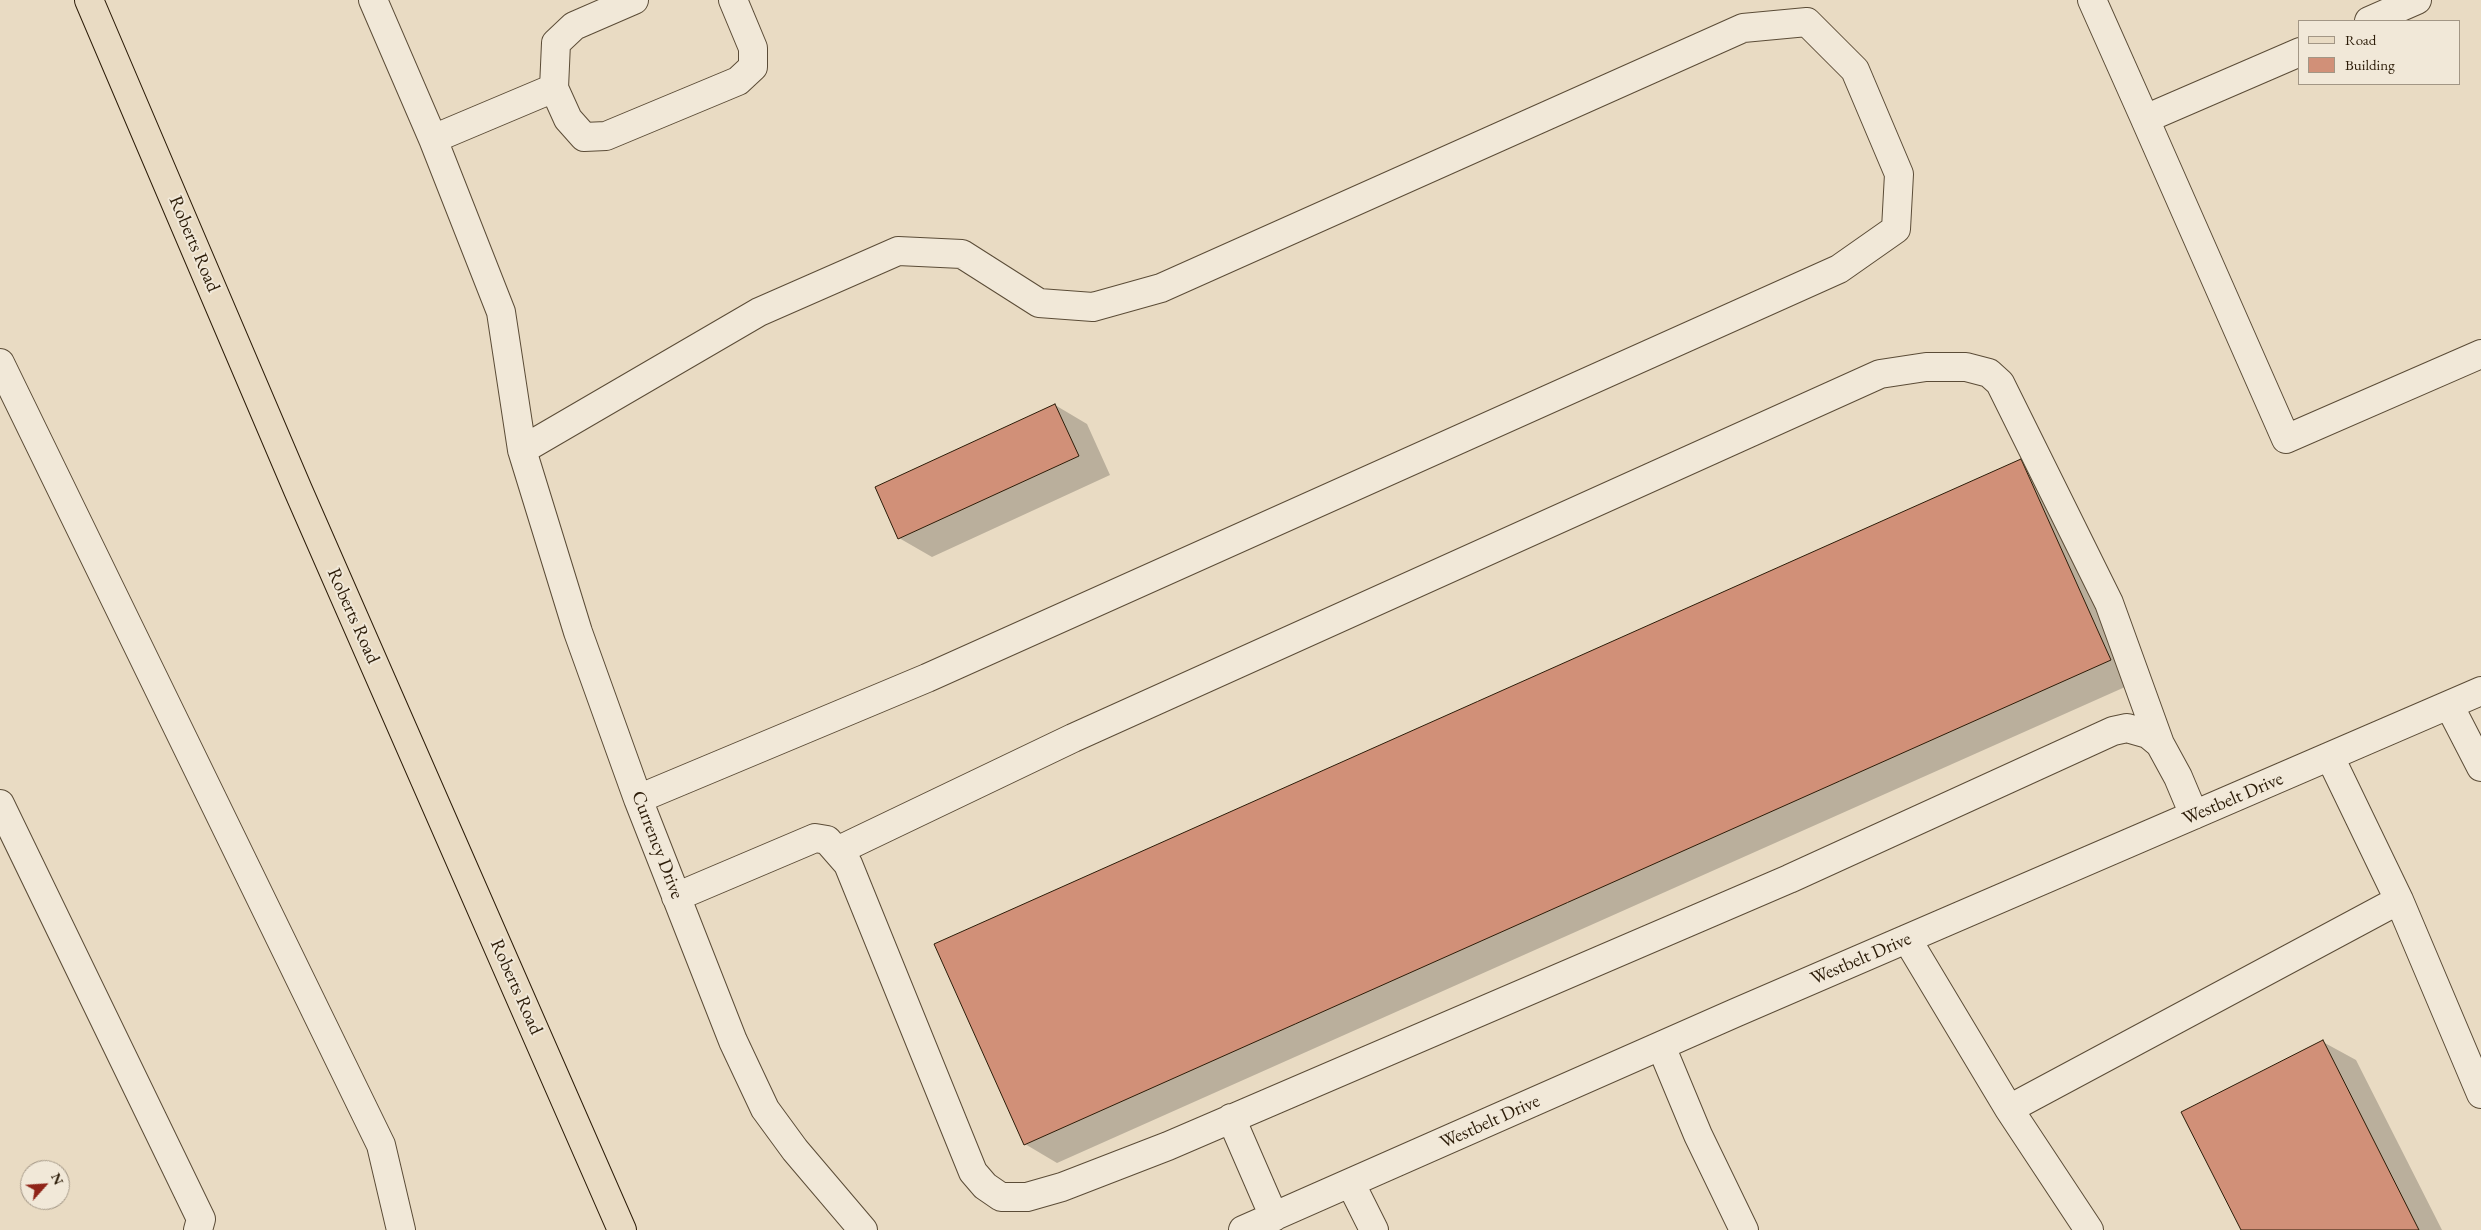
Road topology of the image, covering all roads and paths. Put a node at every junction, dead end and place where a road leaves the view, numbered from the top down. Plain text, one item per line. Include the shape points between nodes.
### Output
1 (89, 0) edge
2 (373, 0) edge
3 (634, 0) edge
4 (733, 0) edge
5 (2092, 0) edge
6 (2418, 0) edge
7 (2371, 20) edge
8 (2298, 53) edge
9 (554, 88) junction
10 (2146, 119) junction
11 (434, 139) junction
12 (2481, 354) edge
13 (0, 363) edge
14 (520, 438) junction
15 (2481, 691) edge
16 (2448, 705) junction
17 (2160, 744) junction
18 (2330, 757) junction
19 (2481, 767) edge
20 (638, 799) junction
21 (0, 804) edge
22 (2194, 815) junction
23 (837, 852) junction
24 (676, 897) junction
25 (2399, 900) junction
26 (1908, 939) junction
27 (1661, 1046) junction
28 (2481, 1094) edge
29 (2009, 1108) junction
30 (1231, 1118) junction
31 (1351, 1184) junction
32 (1274, 1217) junction
33 (198, 1230) edge
34 (401, 1230) edge
35 (622, 1230) edge
36 (863, 1230) edge
37 (1243, 1230) edge
38 (1374, 1230) edge
39 (1744, 1230) edge
40 (2089, 1230) edge

1 - 35 main road, Roberts Road via 298,490
2 - 11 street, Currency Drive
3 - 9 street via 574,26 556,43
4 - 9 street via 753,48 753,67 738,81 606,136 591,137 584,137 568,119
5 - 10 street
6 - 7 street
8 - 10 street
9 - 11 street
10 - 12 street via 2286,438
11 - 14 street, Currency Drive via 501,312
13 - 34 street via 381,1145
14 - 20 street, Currency Drive via 578,632
14 - 20 street via 759,312 898,251 962,254 1039,303 1093,307 1161,288 1743,28 1808,22 1855,70 1899,174 1896,229 1839,269 936,674
15 - 16 street, Westbelt Drive
16 - 18 street, Westbelt Drive
16 - 19 street
17 - 22 street
17 - 23 street via 2109,604 2000,382 1989,373 1966,368 1926,366 1880,374 1073,738
17 - 30 street via 2148,734 2126,728 2113,731 1789,879
18 - 22 street, Westbelt Drive
18 - 25 street
20 - 24 street, Currency Drive
21 - 33 street via 201,1218
22 - 26 street, Westbelt Drive
23 - 24 street via 827,840 815,838
23 - 30 street via 848,864 973,1172 1001,1197 1027,1197 1062,1187
24 - 36 street, Currency Drive via 733,1041 765,1109
25 - 28 street
25 - 29 street
26 - 27 street, Westbelt Drive
26 - 29 street
27 - 31 street, Westbelt Drive
27 - 39 street via 1698,1135
29 - 40 street
30 - 32 street
31 - 32 street, Westbelt Drive
31 - 38 street
32 - 37 street, Westbelt Drive

